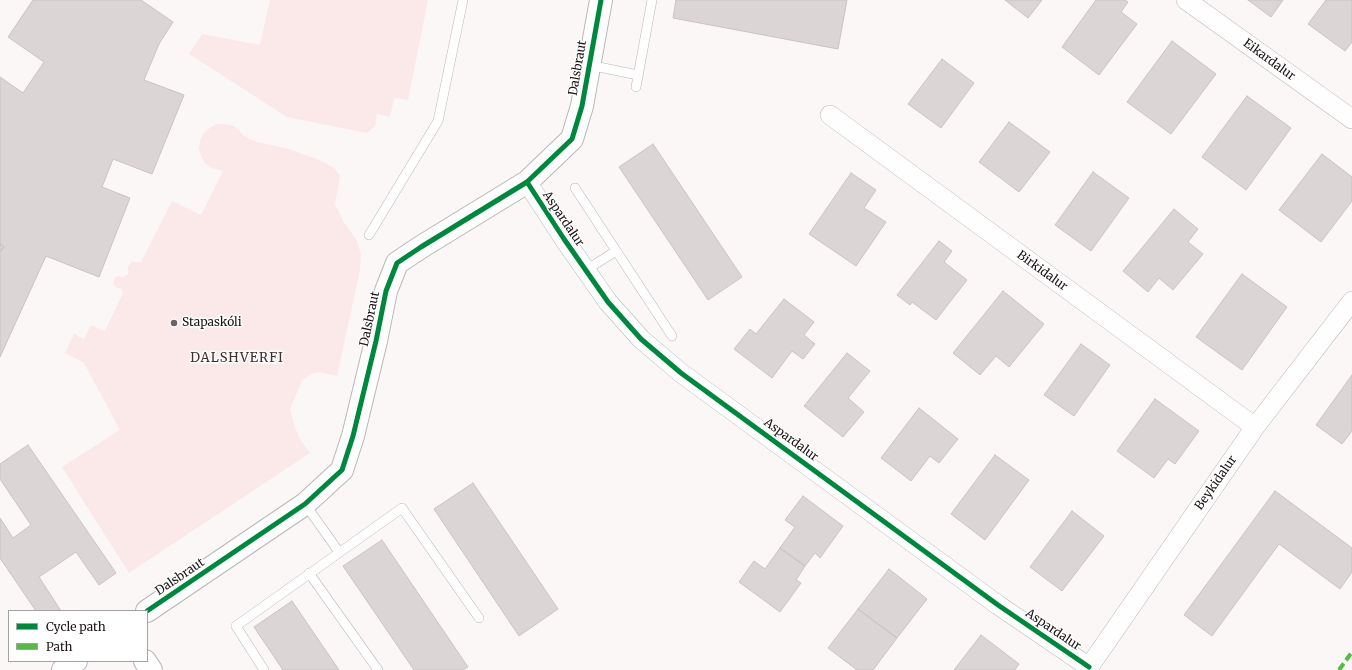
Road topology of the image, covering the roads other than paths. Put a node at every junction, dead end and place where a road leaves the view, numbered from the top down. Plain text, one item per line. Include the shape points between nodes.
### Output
1 (463, 0) edge
2 (601, 0) edge
3 (652, 0) edge
4 (1186, 0) edge
5 (589, 66) junction
6 (638, 76) junction
7 (636, 87) dead end
8 (830, 115) dead end
9 (1352, 119) edge
10 (527, 182) junction
11 (575, 188) dead end
12 (369, 235) dead end
13 (616, 250) junction
14 (586, 270) junction
15 (1352, 301) edge
16 (672, 336) dead end
17 (1255, 427) junction
18 (305, 504) junction
19 (340, 552) junction
20 (310, 573) junction
21 (148, 610) edge
22 (479, 618) dead end
23 (75, 662) edge
24 (1088, 669) edge
25 (63, 670) edge
26 (264, 670) edge
27 (378, 670) edge

1 - 12 lane via 438,121
2 - 5 street, Dalsbraut
3 - 6 lane
4 - 9 street, Eikardalur
5 - 6 lane
5 - 10 street, Dalsbraut via 582,106 572,138
6 - 7 lane
8 - 17 street, Birkidalur
10 - 14 street, Aspardalur
10 - 18 street, Dalsbraut via 397,264 386,291 353,436 342,470
11 - 13 lane
13 - 14 lane
13 - 16 lane
14 - 24 street, Aspardalur via 608,302 641,339 681,373
15 - 17 street, Beykidalur
17 - 24 street, Beykidalur
18 - 19 lane
18 - 21 street, Dalsbraut
19 - 20 lane
19 - 22 lane via 402,508
20 - 26 lane via 236,626
20 - 27 lane
23 - 25 street

